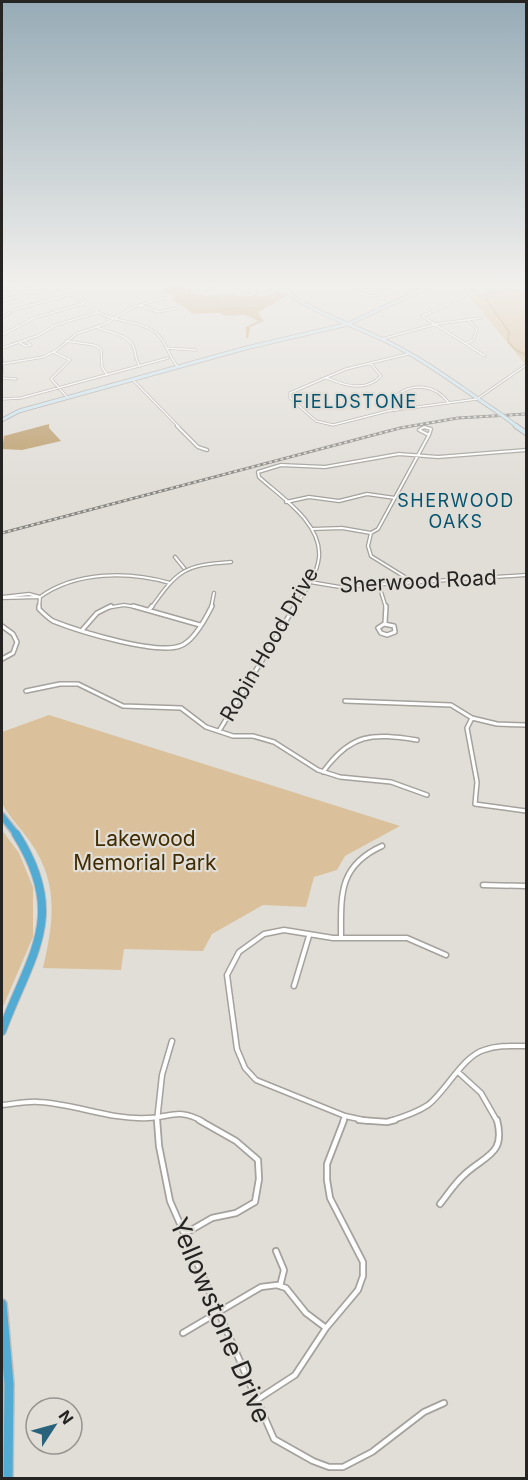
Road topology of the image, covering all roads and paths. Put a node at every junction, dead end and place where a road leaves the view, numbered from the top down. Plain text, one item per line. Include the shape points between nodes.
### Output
1 (53, 352) joint
2 (102, 352) edge
3 (134, 352) edge
4 (167, 352) edge
5 (237, 352) edge
6 (479, 352) edge
7 (409, 353) joint
8 (485, 356) dead end
9 (2, 358) edge
10 (168, 358) junction
11 (370, 363) junction
12 (2, 364) edge
13 (526, 365) edge
14 (140, 366) junction
15 (178, 367) junction
16 (2, 374) edge
17 (107, 375) junction
18 (2, 378) edge
19 (327, 378) junction
20 (15, 379) dead end
21 (132, 379) junction
22 (57, 388) junction
23 (67, 398) junction
24 (2, 399) edge
25 (477, 399) junction
26 (449, 403) junction
27 (401, 409) junction
28 (2, 420) edge
29 (526, 433) edge
30 (429, 435) dead end
31 (207, 450) dead end
32 (526, 450) edge
33 (417, 456) junction
34 (395, 498) junction
35 (286, 502) junction
36 (312, 529) junction
37 (371, 533) junction
38 (175, 557) dead end
39 (231, 562) dead end
40 (184, 568) junction
41 (526, 575) edge
42 (310, 582) junction
43 (413, 582) junction
44 (170, 583) junction
45 (379, 585) junction
46 (214, 593) dead end
47 (2, 597) edge
48 (40, 597) junction
49 (149, 610) junction
50 (386, 623) junction
51 (200, 625) junction
52 (2, 626) edge
53 (83, 629) junction
54 (2, 659) edge
55 (26, 691) dead end
56 (345, 701) dead end
57 (472, 718) junction
58 (526, 725) edge
59 (219, 731) junction
60 (417, 740) dead end
61 (323, 772) junction
62 (427, 795) dead end
63 (526, 811) edge
64 (2, 816) edge
65 (382, 846) dead end
66 (483, 885) dead end
67 (526, 886) edge
68 (309, 935) junction
69 (341, 938) junction
70 (446, 955) dead end
71 (294, 986) dead end
72 (2, 1031) edge
73 (172, 1041) dead end
74 (526, 1046) edge
75 (458, 1072) junction
76 (2, 1105) edge
77 (345, 1116) junction
78 (157, 1117) junction
79 (440, 1204) dead end
80 (186, 1233) junction
81 (276, 1251) dead end
82 (280, 1286) junction
83 (2, 1304) edge
84 (218, 1312) junction
85 (326, 1328) junction
86 (183, 1333) dead end
87 (255, 1401) junction
88 (444, 1402) dead end
89 (8, 1479) edge

1 - 12 street via 34,360
1 - 22 street via 70,361 51,377
2 - 17 street via 102,367
3 - 14 street
4 - 10 street
5 - 15 street
6 - 8 street
7 - 11 street
7 - 25 street
9 - 12 street
10 - 14 street
10 - 15 street
11 - 19 street
11 - 19 street via 381,376 371,384 351,386
12 - 16 street
13 - 25 street
14 - 17 street
15 - 21 street
17 - 22 street
18 - 20 street
19 - 27 street via 298,388 290,395 319,422 342,424
21 - 23 street
21 - 31 street via 198,447
22 - 23 street
22 - 24 street
23 - 28 street via 14,412
25 - 26 street
25 - 29 street, bridge
26 - 27 street
26 - 27 street via 440,391 415,387 394,397
30 - 33 street
32 - 33 street
33 - 34 street
33 - 35 street via 399,454 325,467 281,465 258,472
34 - 35 street via 367,494 339,501 309,497
34 - 37 street via 378,529
35 - 36 street
36 - 37 street via 342,528
36 - 42 street, Robin Hood Drive via 319,553
37 - 43 street via 371,556
38 - 40 street
39 - 40 street
40 - 44 street
41 - 43 street, Sherwood Road
42 - 45 street, Sherwood Road via 340,587
42 - 59 street, Robin Hood Drive
43 - 45 street, Sherwood Road
44 - 48 street via 126,575 59,585
44 - 49 street
45 - 50 street via 386,606
46 - 51 street via 211,611
47 - 48 street
48 - 53 street via 43,615
49 - 51 street
49 - 53 street via 110,606 96,612
50 - 50 street via 379,631 387,635 395,632 394,626
51 - 53 street via 183,646 170,649 151,648
52 - 54 street via 13,633 17,642 13,653
55 - 59 street via 78,684 123,706 181,708 206,727
56 - 57 street via 451,705
57 - 58 street
57 - 63 street via 467,728 477,782 475,804
59 - 61 street via 274,742
60 - 61 street via 366,739 340,750
61 - 62 street via 392,782
64 - 72 highway via 33,862 43,912 39,942
65 - 69 street via 354,863 346,873
66 - 67 street
68 - 69 street
68 - 71 street
68 - 77 street via 291,930 271,932 242,948 234,958 227,975 237,1049 244,1068 256,1080
69 - 70 street via 406,938
73 - 78 street, Yellowstone Drive via 162,1075
74 - 75 street via 482,1050
75 - 77 street via 435,1098 411,1115 378,1122
75 - 79 street via 473,1084 496,1117 500,1140 491,1156 465,1174
76 - 78 street via 39,1102 115,1117
77 - 85 street via 327,1164 327,1180 330,1198 363,1262 363,1276 358,1290
78 - 80 street, Yellowstone Drive via 170,1201
78 - 80 street via 189,1114 236,1141 258,1160 255,1203 236,1214 212,1218
80 - 84 street, Yellowstone Drive
81 - 82 street via 284,1270
82 - 84 street via 261,1287
82 - 85 street
83 - 89 highway via 9,1384
84 - 86 street
84 - 87 street, Yellowstone Drive
85 - 87 street via 295,1375
87 - 88 street, Yellowstone Drive via 274,1439 287,1450 336,1468 352,1464 428,1406

